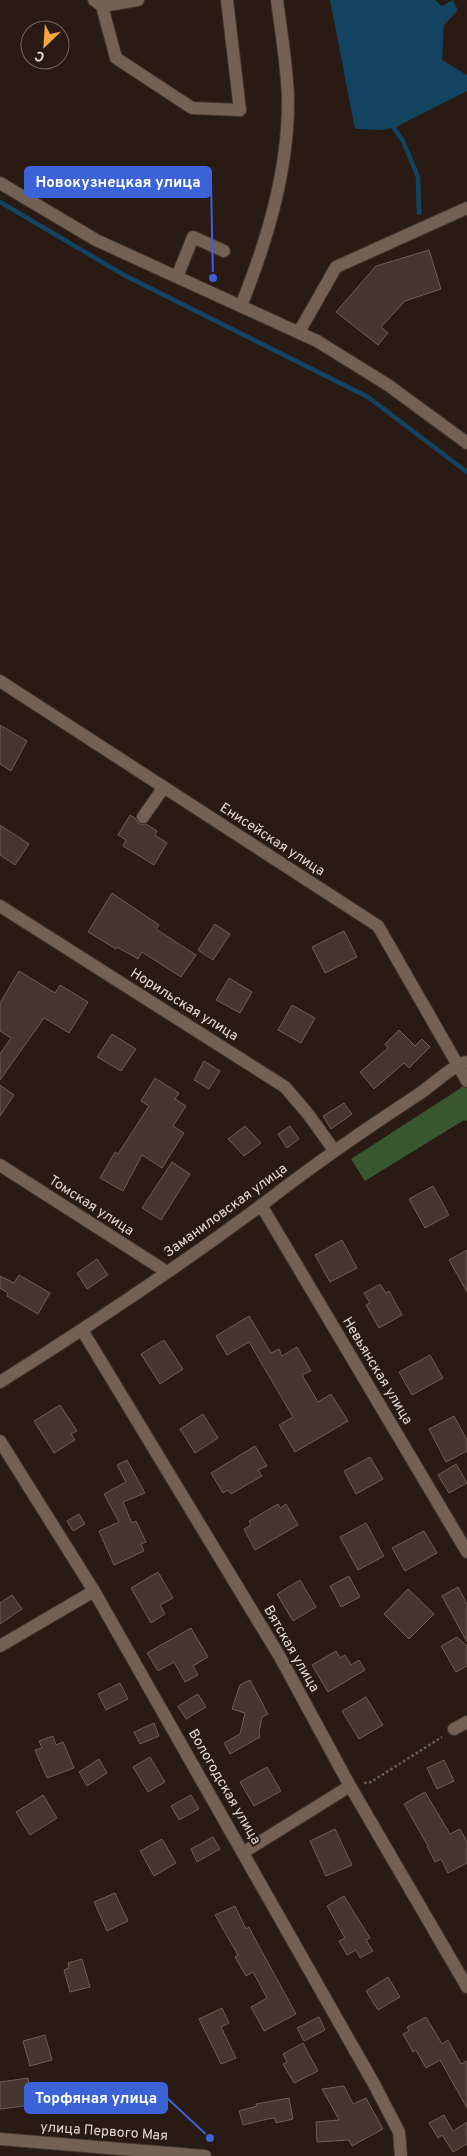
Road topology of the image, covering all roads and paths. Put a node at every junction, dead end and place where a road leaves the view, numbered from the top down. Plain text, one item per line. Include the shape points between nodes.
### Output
1 (138, 0) edge
2 (228, 0) edge
3 (277, 0) edge
4 (98, 3) edge
5 (0, 183) edge
6 (467, 208) edge
7 (224, 251) dead end
8 (177, 277) junction
9 (241, 306) junction
10 (299, 332) junction
11 (467, 443) edge
12 (0, 681) edge
13 (164, 787) junction
14 (143, 817) dead end
15 (0, 906) edge
16 (463, 1063) edge
17 (467, 1081) edge
18 (334, 1150) junction
19 (0, 1165) edge
20 (261, 1205) junction
21 (167, 1272) junction
22 (82, 1330) junction
23 (0, 1382) edge
24 (0, 1441) edge
25 (467, 1552) edge
26 (94, 1591) junction
27 (0, 1646) edge
28 (467, 1722) edge
29 (454, 1729) joint
30 (350, 1786) junction
31 (244, 1852) junction
32 (467, 1987) edge
33 (0, 2140) edge
34 (198, 2155) edge
35 (401, 2156) edge

1 - 4 street
2 - 4 street via 240,110 192,108 116,58
3 - 9 street via 288,102 282,176 257,267
5 - 8 street via 96,240
6 - 10 street via 336,267
7 - 8 street via 193,237
8 - 9 street
9 - 10 street
10 - 11 street via 388,385
12 - 13 street, Енисейская улица
13 - 14 street
13 - 16 street, Енисейская улица via 378,926
15 - 18 street, Норильская улица via 285,1086
16 - 17 street, Енисейская улица
16 - 18 street, Заманиловская улица
18 - 20 street, Заманиловская улица
19 - 21 street, Томская улица
20 - 21 street, Заманиловская улица
20 - 25 street, Невьянская улица
21 - 22 street, Заманиловская улица
22 - 23 street, Заманиловская улица
22 - 30 street, Вятская улица via 280,1657
24 - 26 street, Вологодская улица
26 - 27 street
26 - 31 street, Вологодская улица
28 - 29 street
29 - 30 path via 371,1782
30 - 31 street
30 - 32 street, Вятская улица
31 - 35 street, Вологодская улица via 399,2132
33 - 34 street, улица Первого Мая

